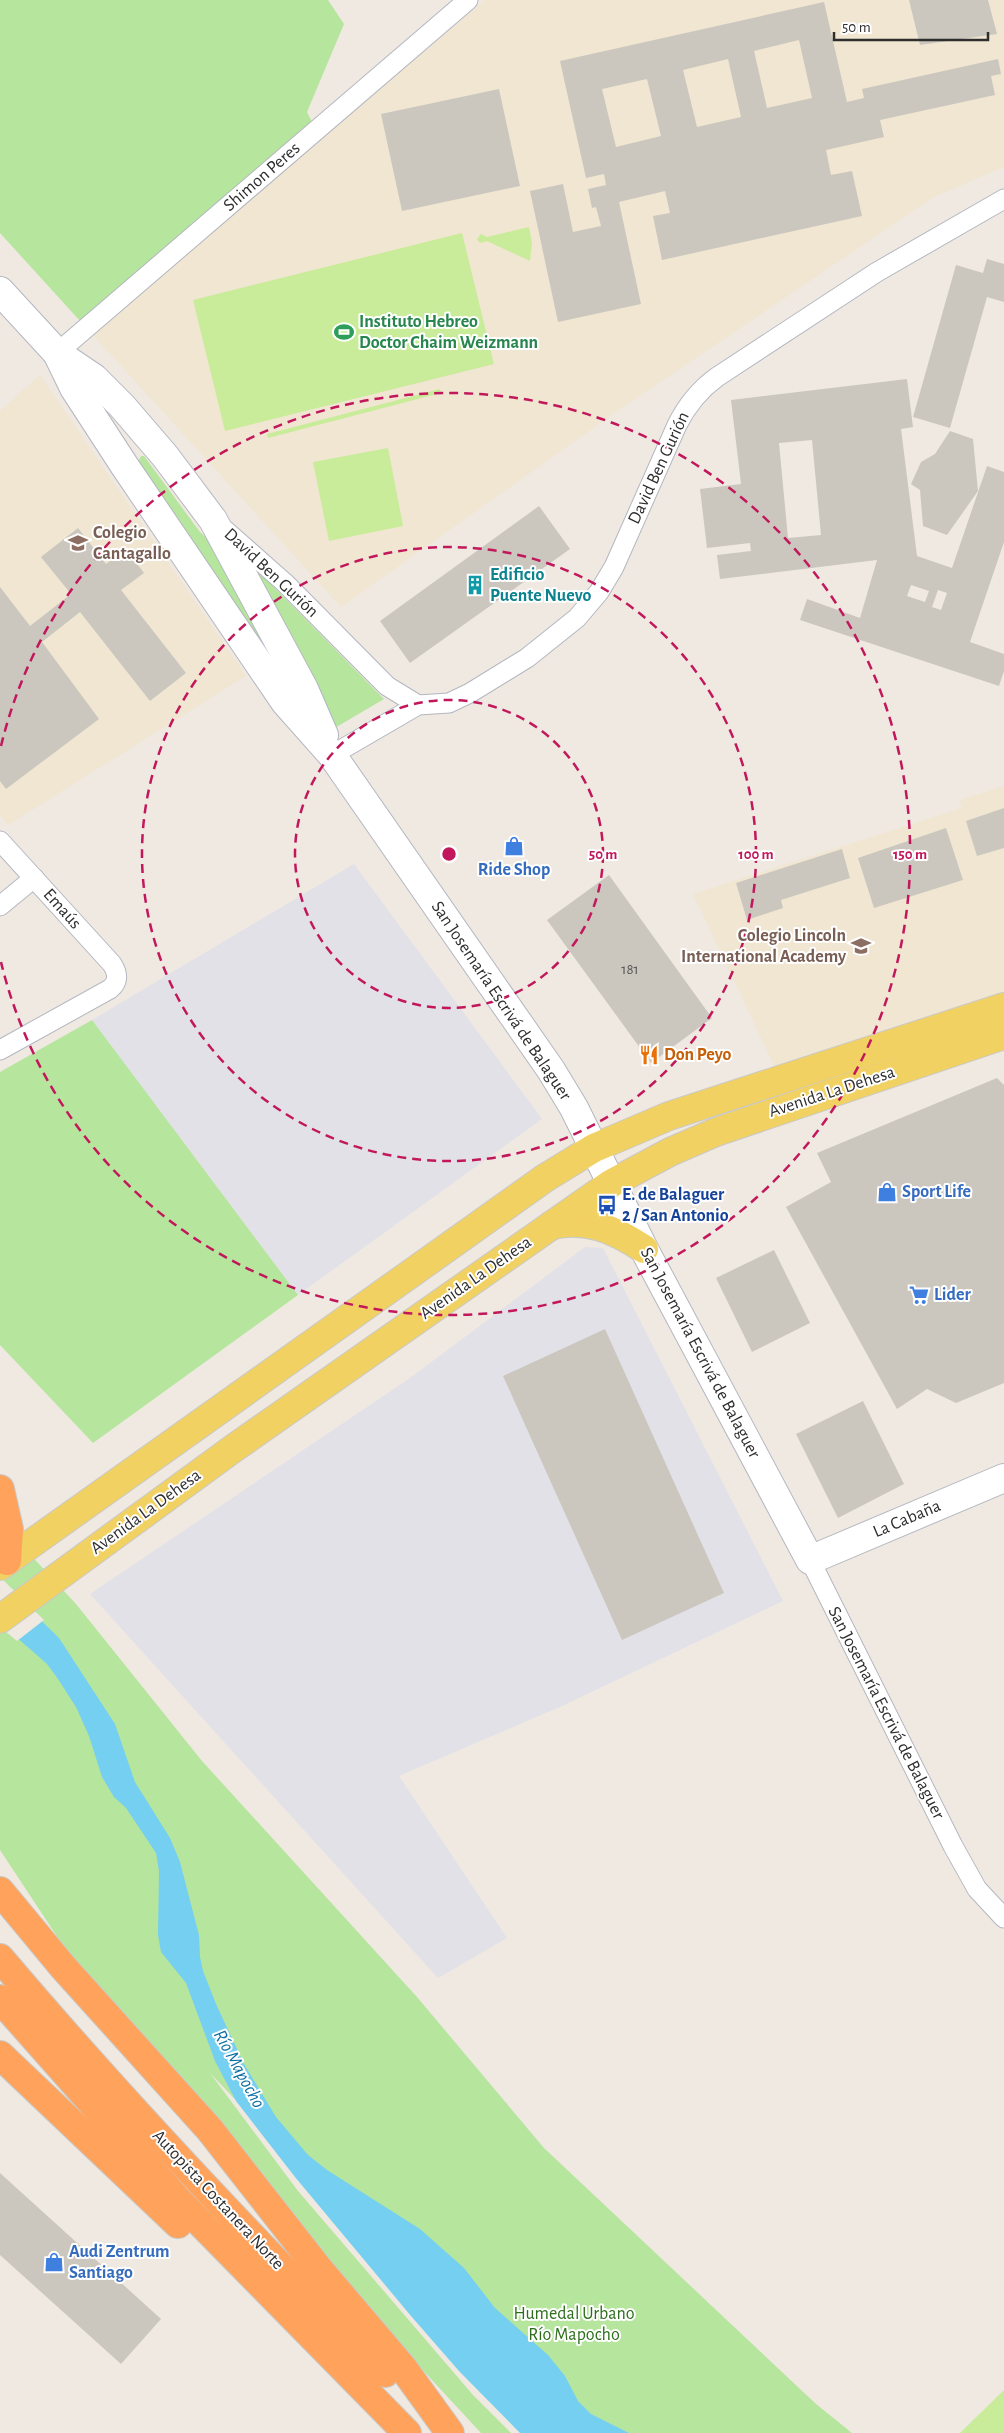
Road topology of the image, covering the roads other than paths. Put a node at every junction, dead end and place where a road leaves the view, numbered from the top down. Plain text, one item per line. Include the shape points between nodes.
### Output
1 (468, 0) edge
2 (1004, 199) edge
3 (0, 291) edge
4 (57, 353) junction
5 (165, 456) junction
6 (124, 465) junction
7 (213, 520) junction
8 (418, 706) junction
9 (332, 755) junction
10 (0, 841) edge
11 (34, 878) junction
12 (0, 906) edge
13 (1004, 1007) edge
14 (1004, 1035) edge
15 (0, 1050) edge
16 (594, 1148) junction
17 (612, 1183) junction
18 (551, 1226) junction
19 (644, 1249) junction
20 (1004, 1478) edge
21 (4, 1502) edge
22 (810, 1560) junction
23 (4, 1564) edge
24 (0, 1619) edge
25 (0, 1891) edge
26 (1004, 1918) edge
27 (0, 1958) edge
28 (0, 1999) edge
29 (0, 2055) edge
30 (316, 2342) junction
31 (407, 2433) edge
32 (445, 2433) edge
33 (450, 2433) edge

1 - 4 street, Shimon Peres
2 - 8 street, David Ben Gurión via 884,267 707,384 684,412 614,568 577,618 526,658 470,693 448,703
3 - 4 street, San Josemaría Escrivá de Balaguer
4 - 5 street, San Josemaría Escrivá de Balaguer via 94,378
4 - 6 street, San Josemaría Escrivá de Balaguer via 74,388
5 - 6 street via 144,446 134,447 126,455
5 - 7 street, San Josemaría Escrivá de Balaguer
6 - 9 street, San Josemaría Escrivá de Balaguer via 284,702
7 - 8 street, David Ben Gurión via 285,583 387,686
7 - 9 street, San Josemaría Escrivá de Balaguer via 304,689
8 - 9 street, David Ben Gurión
9 - 16 street, San Josemaría Escrivá de Balaguer via 551,1070
10 - 11 street, Emaús
11 - 12 street
11 - 15 street, Emaús via 112,964 117,980 105,992
13 - 16 main road, Avenida La Dehesa via 669,1116
14 - 17 main road, Avenida La Dehesa via 716,1132
16 - 17 street, San Josemaría Escrivá de Balaguer
16 - 23 main road, Avenida La Dehesa via 545,1178
17 - 18 main road, Avenida La Dehesa
17 - 19 street, San Josemaría Escrivá de Balaguer
18 - 19 main road via 577,1221 603,1226
18 - 24 main road, Avenida La Dehesa via 250,1436
19 - 22 street, San Josemaría Escrivá de Balaguer
20 - 22 street, La Cabaña
21 - 23 highway via 9,1542
22 - 26 street, San Josemaría Escrivá de Balaguer via 953,1846 977,1888
25 - 33 highway via 57,1960 210,2130 318,2268 403,2368
27 - 32 highway, Autopista Costanera Norte via 67,2037 221,2206
28 - 30 highway, Autopista Costanera Norte via 145,2165
29 - 30 highway via 172,2218
30 - 31 highway, Autopista Costanera Norte

